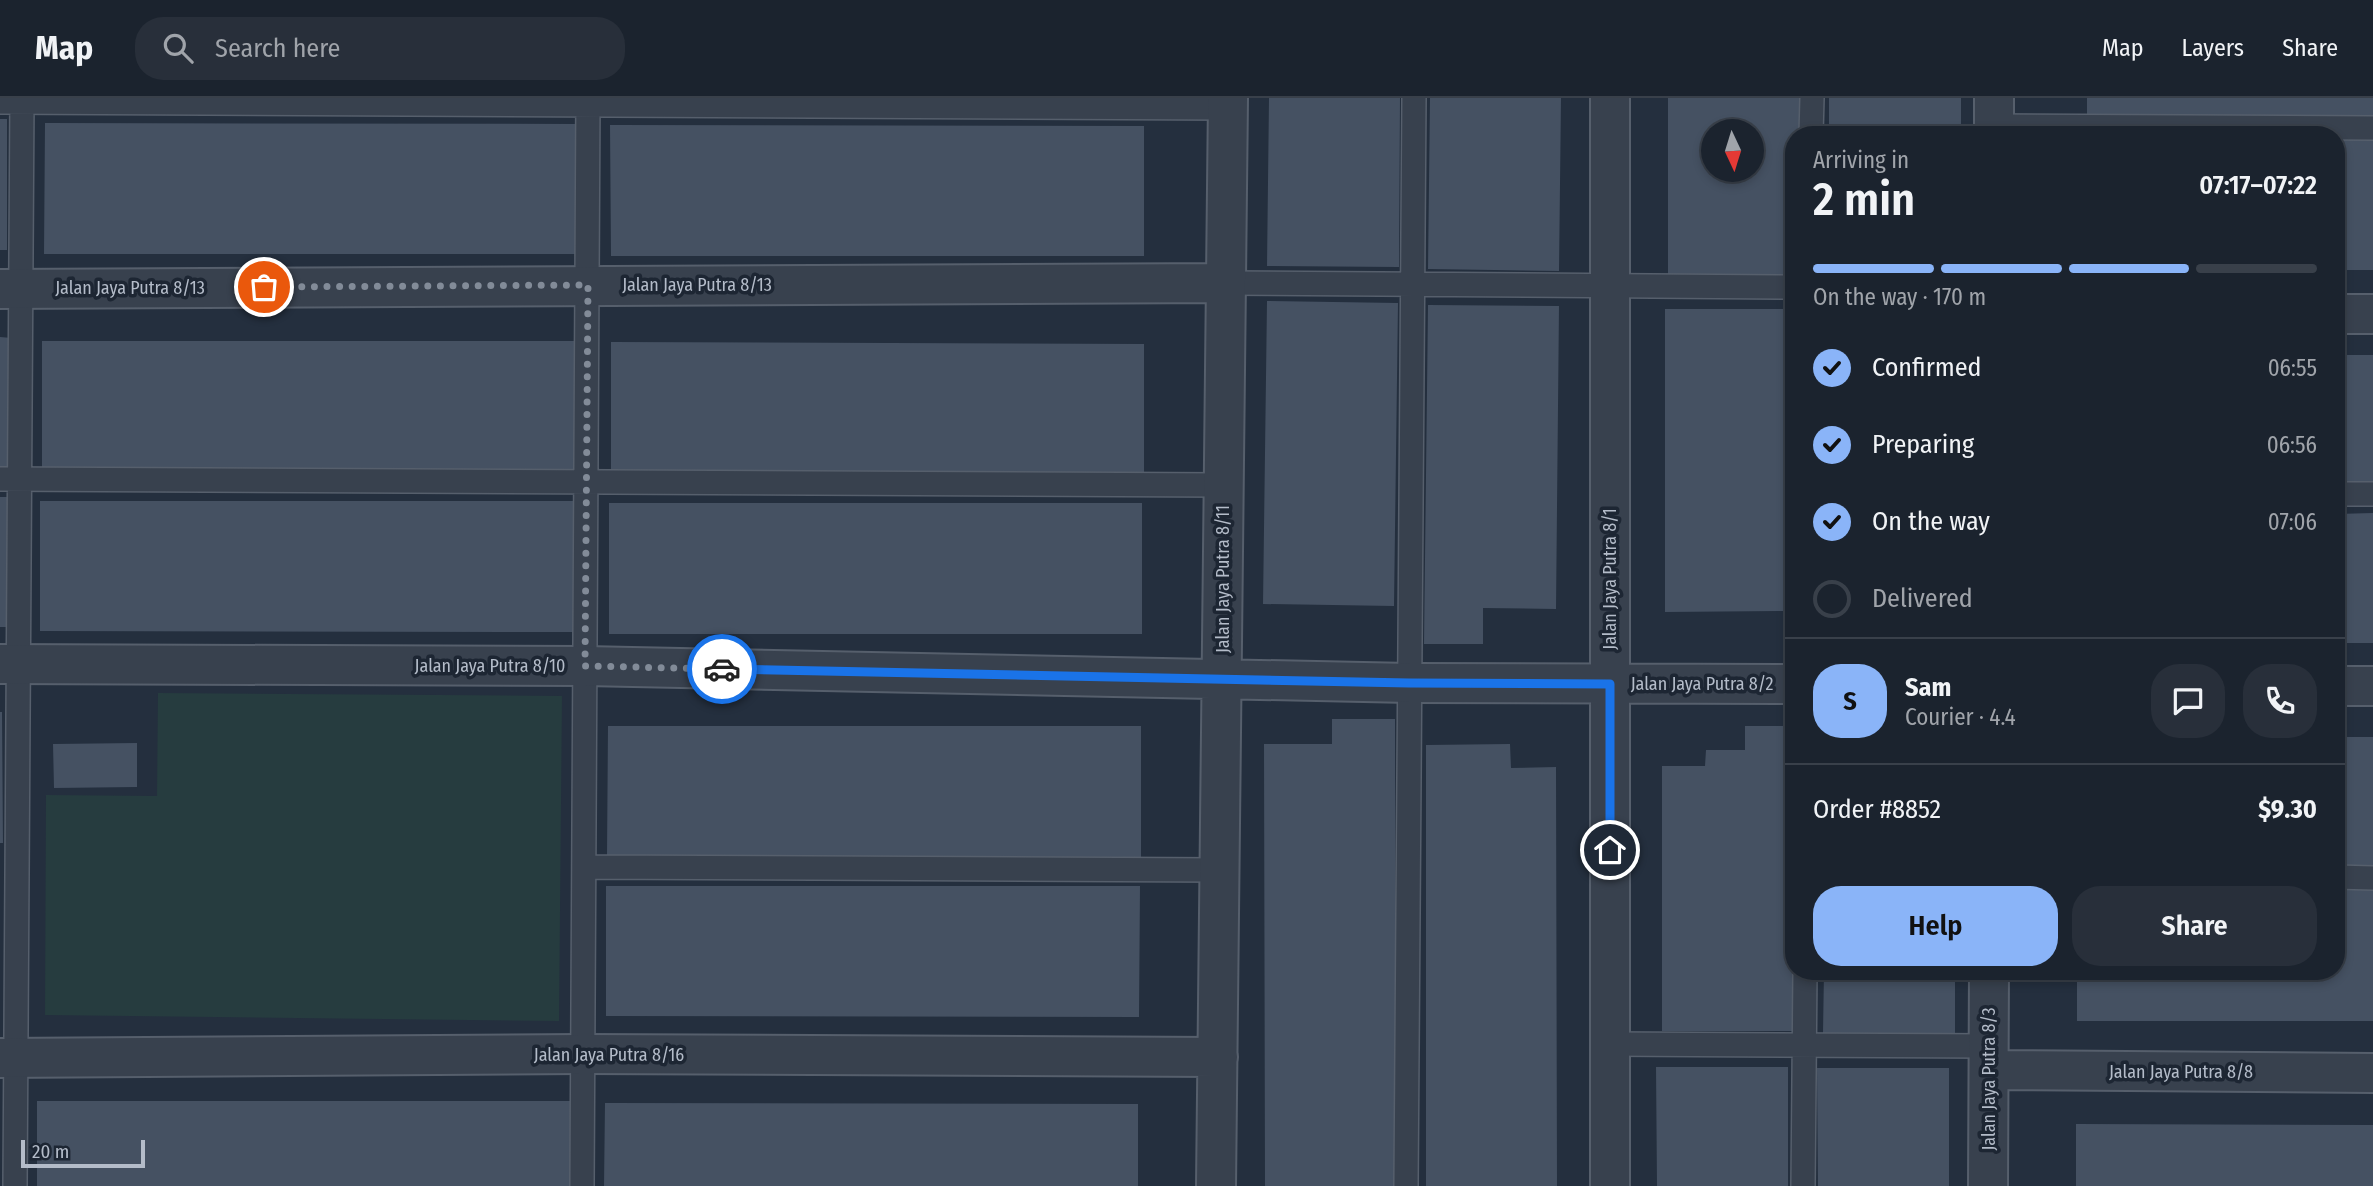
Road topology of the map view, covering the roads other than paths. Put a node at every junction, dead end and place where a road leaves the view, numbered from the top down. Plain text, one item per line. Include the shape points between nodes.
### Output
1 (1415, 98) edge
2 (1609, 98) edge
3 (1812, 98) edge
4 (14, 101) edge
5 (588, 101) edge
6 (1228, 103) edge
7 (1994, 120) edge
8 (1811, 126) edge
9 (2278, 126) edge
10 (2345, 127) edge
11 (2373, 128) edge
12 (1225, 283) junction
13 (588, 285) junction
14 (1413, 285) junction
15 (1609, 286) junction
16 (1785, 288) edge
17 (10, 289) edge
18 (2345, 314) edge
19 (2373, 314) edge
20 (10, 479) edge
21 (586, 482) junction
22 (1223, 485) junction
23 (2345, 494) edge
24 (2373, 494) edge
25 (9, 664) edge
26 (585, 666) junction
27 (1222, 679) junction
28 (1409, 683) junction
29 (1610, 684) junction
30 (1785, 684) edge
31 (2345, 686) edge
32 (2373, 686) edge
33 (9, 852) edge
34 (584, 867) junction
35 (1220, 870) junction
36 (2345, 877) edge
37 (2373, 878) edge
38 (1805, 980) edge
39 (1989, 980) edge
40 (1610, 1044) junction
41 (1804, 1045) junction
42 (583, 1054) junction
43 (1218, 1057) junction
44 (8, 1058) edge
45 (1989, 1058) junction
46 (2373, 1073) edge
47 (15, 1186) edge
48 (582, 1186) edge
49 (1216, 1186) edge
50 (1406, 1186) edge
51 (1611, 1186) edge
52 (1803, 1186) edge
53 (1988, 1186) edge

1 - 14 lane
2 - 15 street, Jalan Jaya Putra 8/1
3 - 8 lane
4 - 5 lane
4 - 17 lane
5 - 6 lane
5 - 13 lane
6 - 12 street, Jalan Jaya Putra 8/11
7 - 9 lane
10 - 11 lane
12 - 13 street, Jalan Jaya Putra 8/13
12 - 14 lane
12 - 22 street, Jalan Jaya Putra 8/11
13 - 17 street, Jalan Jaya Putra 8/13
13 - 21 lane
14 - 15 lane
14 - 28 lane
15 - 16 lane
15 - 29 street, Jalan Jaya Putra 8/1
17 - 20 lane
18 - 19 street
20 - 21 lane
20 - 25 lane
21 - 22 lane
21 - 26 lane
22 - 27 street, Jalan Jaya Putra 8/11
23 - 24 lane
25 - 26 street, Jalan Jaya Putra 8/10
25 - 33 lane
26 - 27 street, Jalan Jaya Putra 8/10
26 - 34 lane
27 - 28 street, Jalan Jaya Putra 8/10
27 - 35 street, Jalan Jaya Putra 8/11
28 - 29 street, Jalan Jaya Putra 8/10
28 - 50 lane
29 - 30 street, Jalan Jaya Putra 8/2
29 - 40 street, Jalan Jaya Putra 8/1
31 - 32 street
33 - 44 lane
34 - 35 lane
34 - 42 lane
35 - 43 street, Jalan Jaya Putra 8/11
36 - 37 lane
38 - 41 lane
39 - 45 street, Jalan Jaya Putra 8/3
40 - 41 lane
40 - 51 street, Jalan Jaya Putra 8/1
41 - 45 lane
41 - 52 lane
42 - 43 street, Jalan Jaya Putra 8/16
42 - 44 street, Jalan Jaya Putra 8/16
42 - 48 lane
43 - 49 street, Jalan Jaya Putra 8/11
44 - 47 lane
45 - 46 street, Jalan Jaya Putra 8/8
45 - 53 street, Jalan Jaya Putra 8/3

